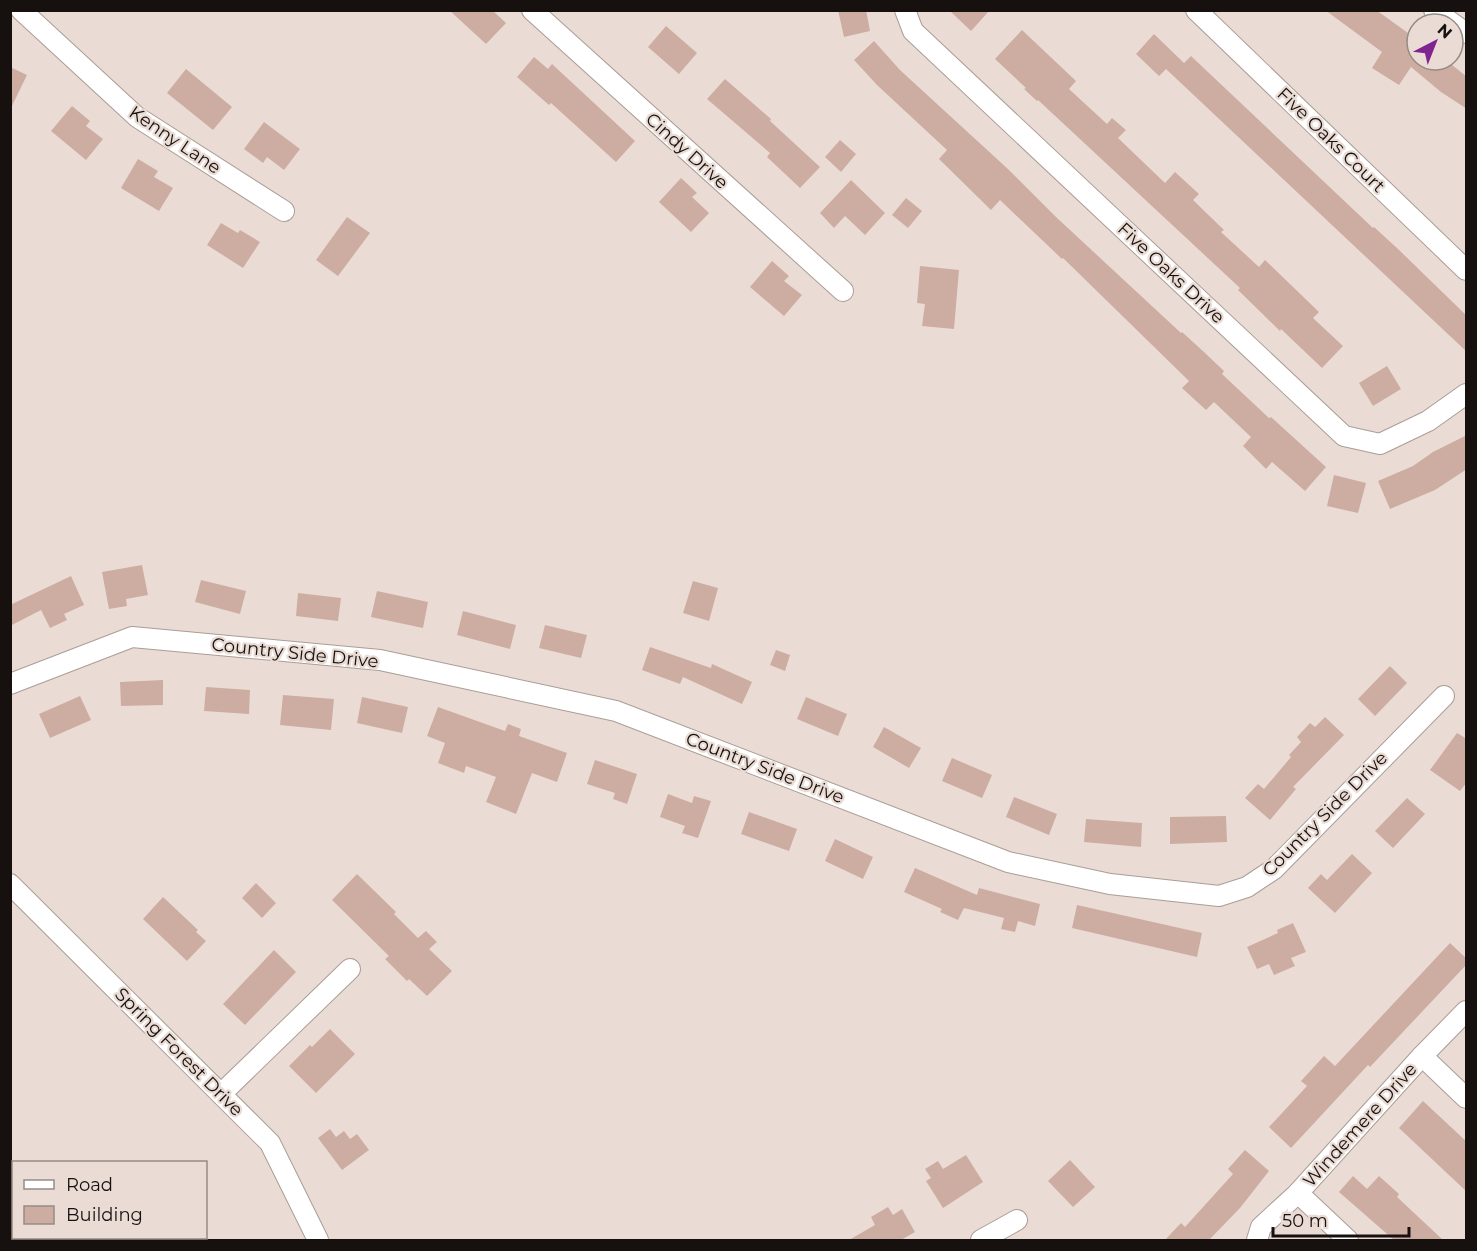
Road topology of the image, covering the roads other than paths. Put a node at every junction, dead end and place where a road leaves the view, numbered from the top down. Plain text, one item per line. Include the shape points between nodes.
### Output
1 (21, 10) edge
2 (532, 10) edge
3 (905, 10) edge
4 (1196, 10) edge
5 (1434, 10) edge
6 (1467, 33) edge
7 (284, 211) dead end
8 (1467, 270) edge
9 (843, 291) dead end
10 (1467, 394) edge
11 (10, 684) edge
12 (1444, 696) dead end
13 (10, 884) edge
14 (350, 969) dead end
15 (1467, 1011) edge
16 (1422, 1056) junction
17 (221, 1094) junction
18 (1467, 1098) edge
19 (1298, 1193) junction
20 (1017, 1220) dead end
21 (318, 1240) edge
22 (981, 1240) edge
23 (1257, 1240) edge
24 (1348, 1240) edge

1 - 7 street, Kenny Lane via 137,117
2 - 9 street, Cindy Drive
3 - 10 street, Five Oaks Drive via 913,31 1344,436 1380,444 1428,422
4 - 8 street, Five Oaks Court
5 - 6 street
11 - 12 street, Country Side Drive via 132,637 380,660 616,711 1008,862 1110,884 1219,896 1247,887 1274,869
13 - 17 street, Spring Forest Drive
14 - 17 street
15 - 16 street, Windemere Drive
16 - 18 street
16 - 19 street, Windemere Drive
17 - 21 street, Spring Forest Drive via 270,1143
19 - 23 street, Windemere Drive via 1261,1227
19 - 24 street
20 - 22 street

